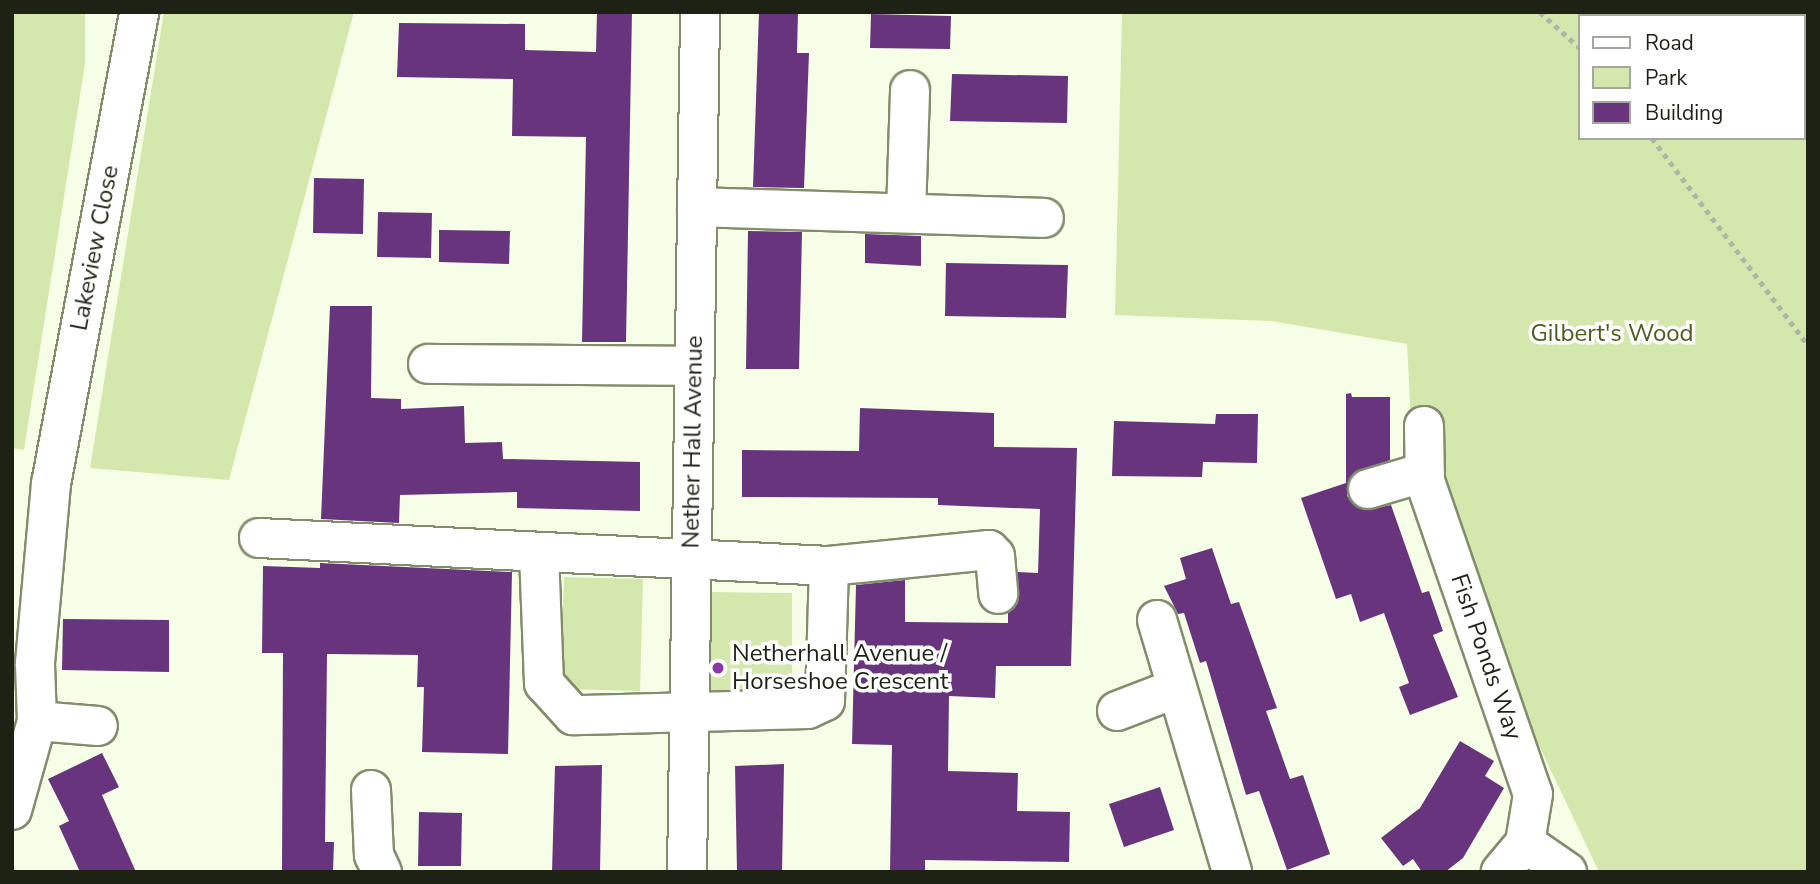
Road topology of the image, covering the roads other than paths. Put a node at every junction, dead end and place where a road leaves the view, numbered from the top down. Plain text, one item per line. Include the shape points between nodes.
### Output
1 (139, 12) edge
2 (700, 12) edge
3 (909, 90) dead end
4 (697, 207) junction
5 (906, 213) junction
6 (1044, 218) dead end
7 (428, 364) dead end
8 (694, 366) junction
9 (1424, 426) dead end
10 (1425, 472) junction
11 (1368, 489) dead end
12 (259, 538) dead end
13 (540, 555) junction
14 (691, 559) junction
15 (829, 566) junction
16 (998, 594) dead end
17 (1157, 620) dead end
18 (1177, 688) junction
19 (689, 711) junction
20 (1117, 711) dead end
21 (37, 721) junction
22 (98, 726) dead end
23 (371, 790) dead end
24 (12, 810) edge
25 (1513, 857) edge
26 (382, 872) edge
27 (687, 872) edge
28 (1232, 872) edge
29 (1567, 872) edge

1 - 21 street, Lakeview Close via 51,484 35,663
2 - 4 street, Nether Hall Avenue
3 - 5 street
4 - 5 street
4 - 8 street, Nether Hall Avenue
5 - 6 street
7 - 8 street
8 - 14 street, Nether Hall Avenue
9 - 10 street, Fish Ponds Way
10 - 11 street
10 - 25 street, Fish Ponds Way via 1533,794
12 - 13 street
13 - 14 street
13 - 19 street via 544,682 573,715
14 - 15 street
14 - 19 street, Nether Hall Avenue
15 - 16 street via 989,550 995,556
15 - 19 street via 825,701 808,709
17 - 18 street
18 - 20 street
18 - 28 street
19 - 27 street, Nether Hall Avenue
21 - 22 street
21 - 24 street, Lakeview Close
23 - 26 street via 374,855
25 - 29 street, Fish Ponds Way

